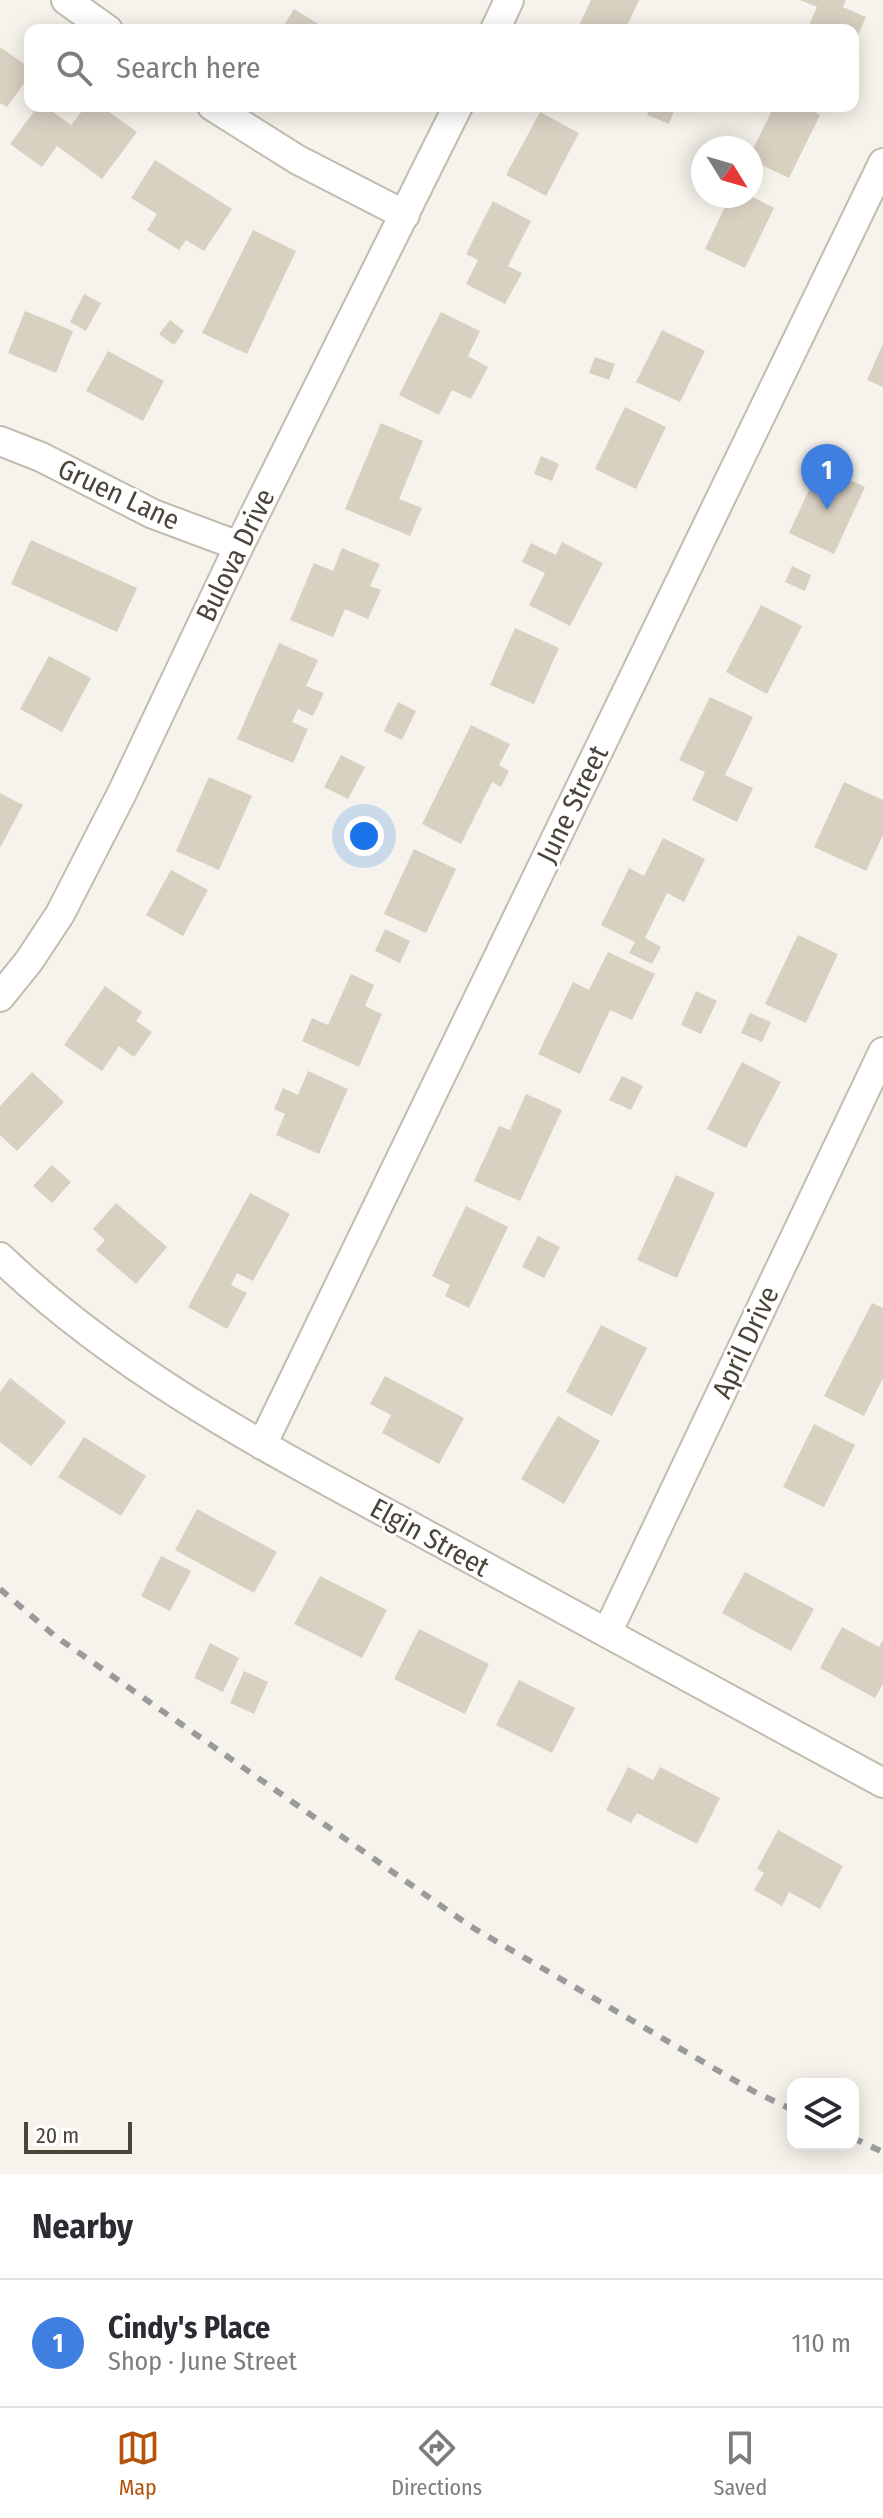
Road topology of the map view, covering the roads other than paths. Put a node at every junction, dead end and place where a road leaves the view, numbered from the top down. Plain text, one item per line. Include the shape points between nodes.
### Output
1 (66, 0) edge
2 (509, 0) edge
3 (100, 24) edge
4 (498, 24) edge
5 (222, 112) edge
6 (455, 112) edge
7 (883, 163) edge
8 (405, 215) junction
9 (0, 441) edge
10 (239, 546) junction
11 (0, 997) edge
12 (883, 1052) edge
13 (0, 1257) edge
14 (262, 1445) junction
15 (607, 1633) junction
16 (883, 1783) edge

1 - 3 street
2 - 4 street
5 - 8 street via 298,160
6 - 8 street, Bulova Drive
7 - 14 street, June Street
8 - 10 street, Bulova Drive
9 - 10 street, Gruen Lane via 153,514
10 - 11 street, Bulova Drive via 60,914
12 - 15 street, April Drive
13 - 14 street, Elgin Street via 116,1354
14 - 15 street, Elgin Street
15 - 16 street, Elgin Street

